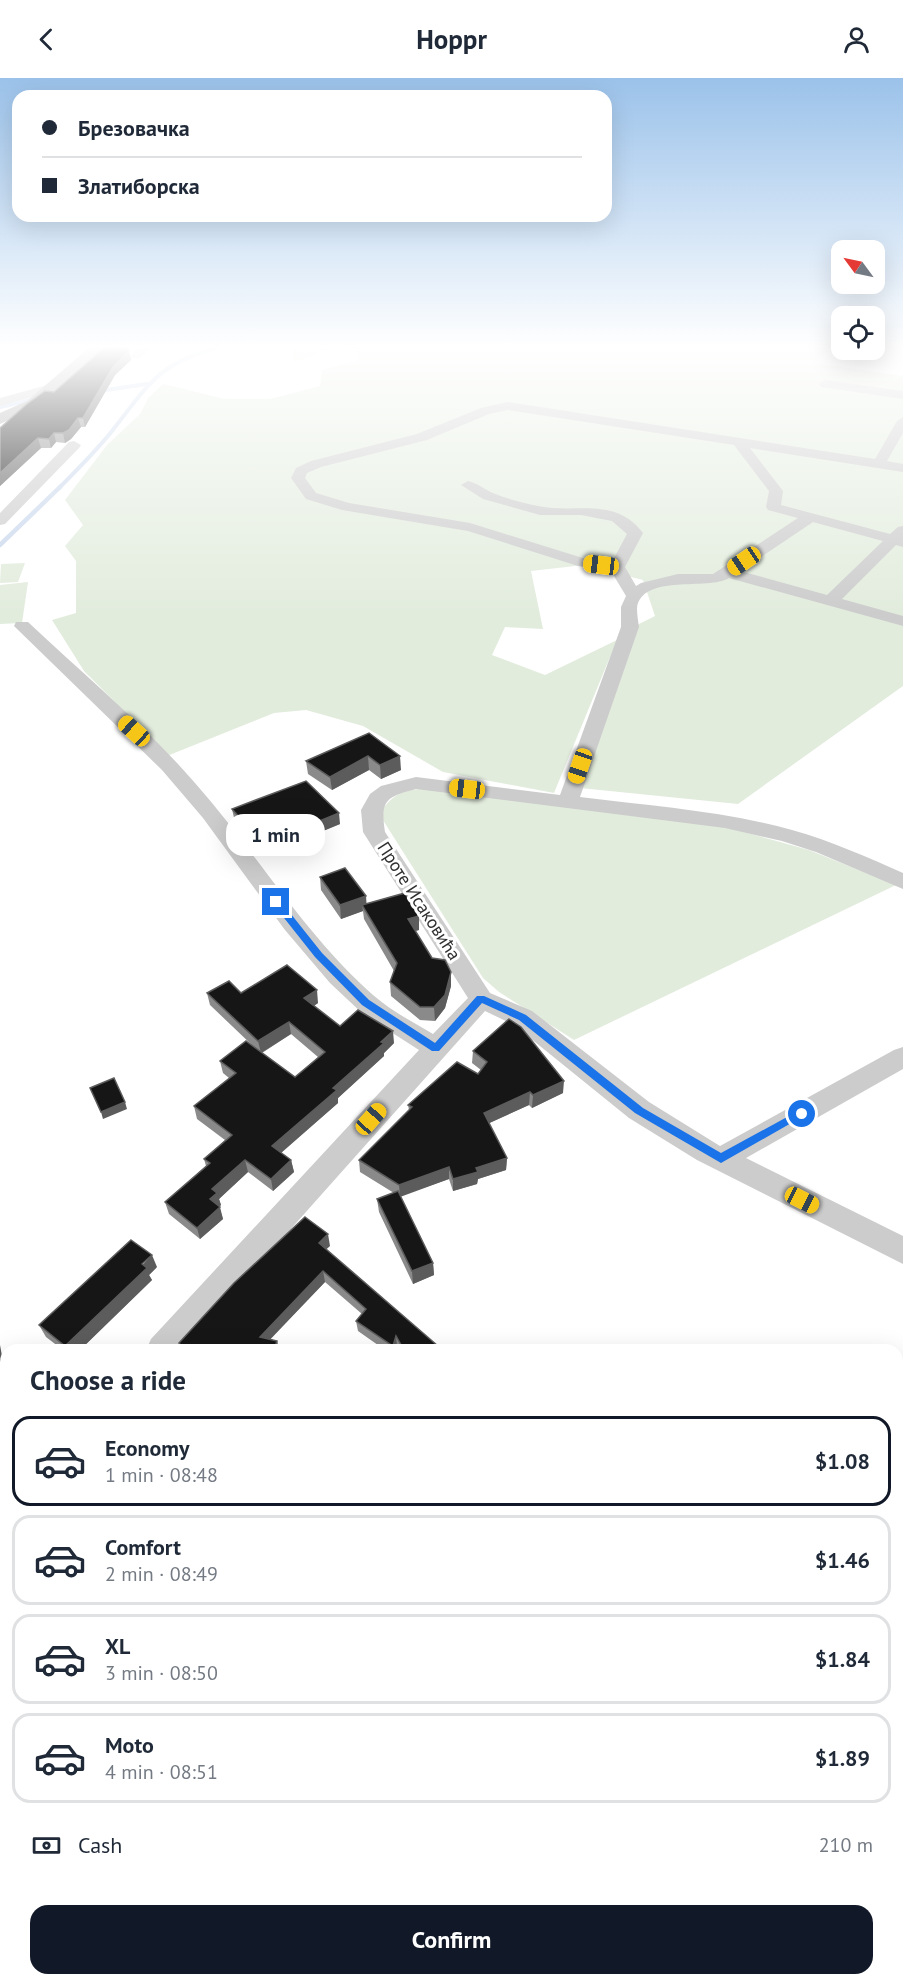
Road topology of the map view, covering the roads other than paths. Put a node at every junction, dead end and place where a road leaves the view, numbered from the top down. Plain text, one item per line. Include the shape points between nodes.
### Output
1 (424, 436) edge
2 (691, 436) edge
3 (895, 436) edge
4 (740, 444) junction
5 (74, 445) dead end
6 (879, 464) junction
7 (903, 468) edge
8 (468, 485) dead end
9 (10, 490) dead end
10 (29, 491) junction
11 (809, 518) junction
12 (0, 521) edge
13 (900, 537) edge
14 (617, 567) junction
15 (727, 572) junction
16 (634, 596) junction
17 (830, 601) junction
18 (903, 621) edge
19 (22, 626) dead end
20 (568, 802) junction
21 (903, 882) edge
22 (481, 999) junction
23 (435, 1048) junction
24 (903, 1057) edge
25 (721, 1159) junction
26 (903, 1251) edge
27 (167, 1344) edge

1 - 14 street via 316,464 301,471 298,478 311,496 346,507 470,527 584,563
2 - 4 street
3 - 6 street
4 - 6 street
4 - 11 street via 776,491 773,507
5 - 10 street
6 - 7 street
8 - 14 street via 488,496 540,511 581,511 617,517 635,533
9 - 10 street
10 - 12 street
11 - 13 street
11 - 15 street
13 - 17 street
14 - 16 street
15 - 16 street via 717,579 678,579 647,586
15 - 17 street
16 - 20 street via 629,607 630,627
17 - 18 street
19 - 23 street via 160,756 341,979 366,1003
20 - 21 street, Проте Исаковића via 725,822 786,835 824,847
20 - 22 street, Проте Исаковића via 416,783 388,790 370,810 374,832
22 - 23 street
22 - 25 street via 523,1018 639,1110
23 - 27 street
24 - 25 street
25 - 26 street

